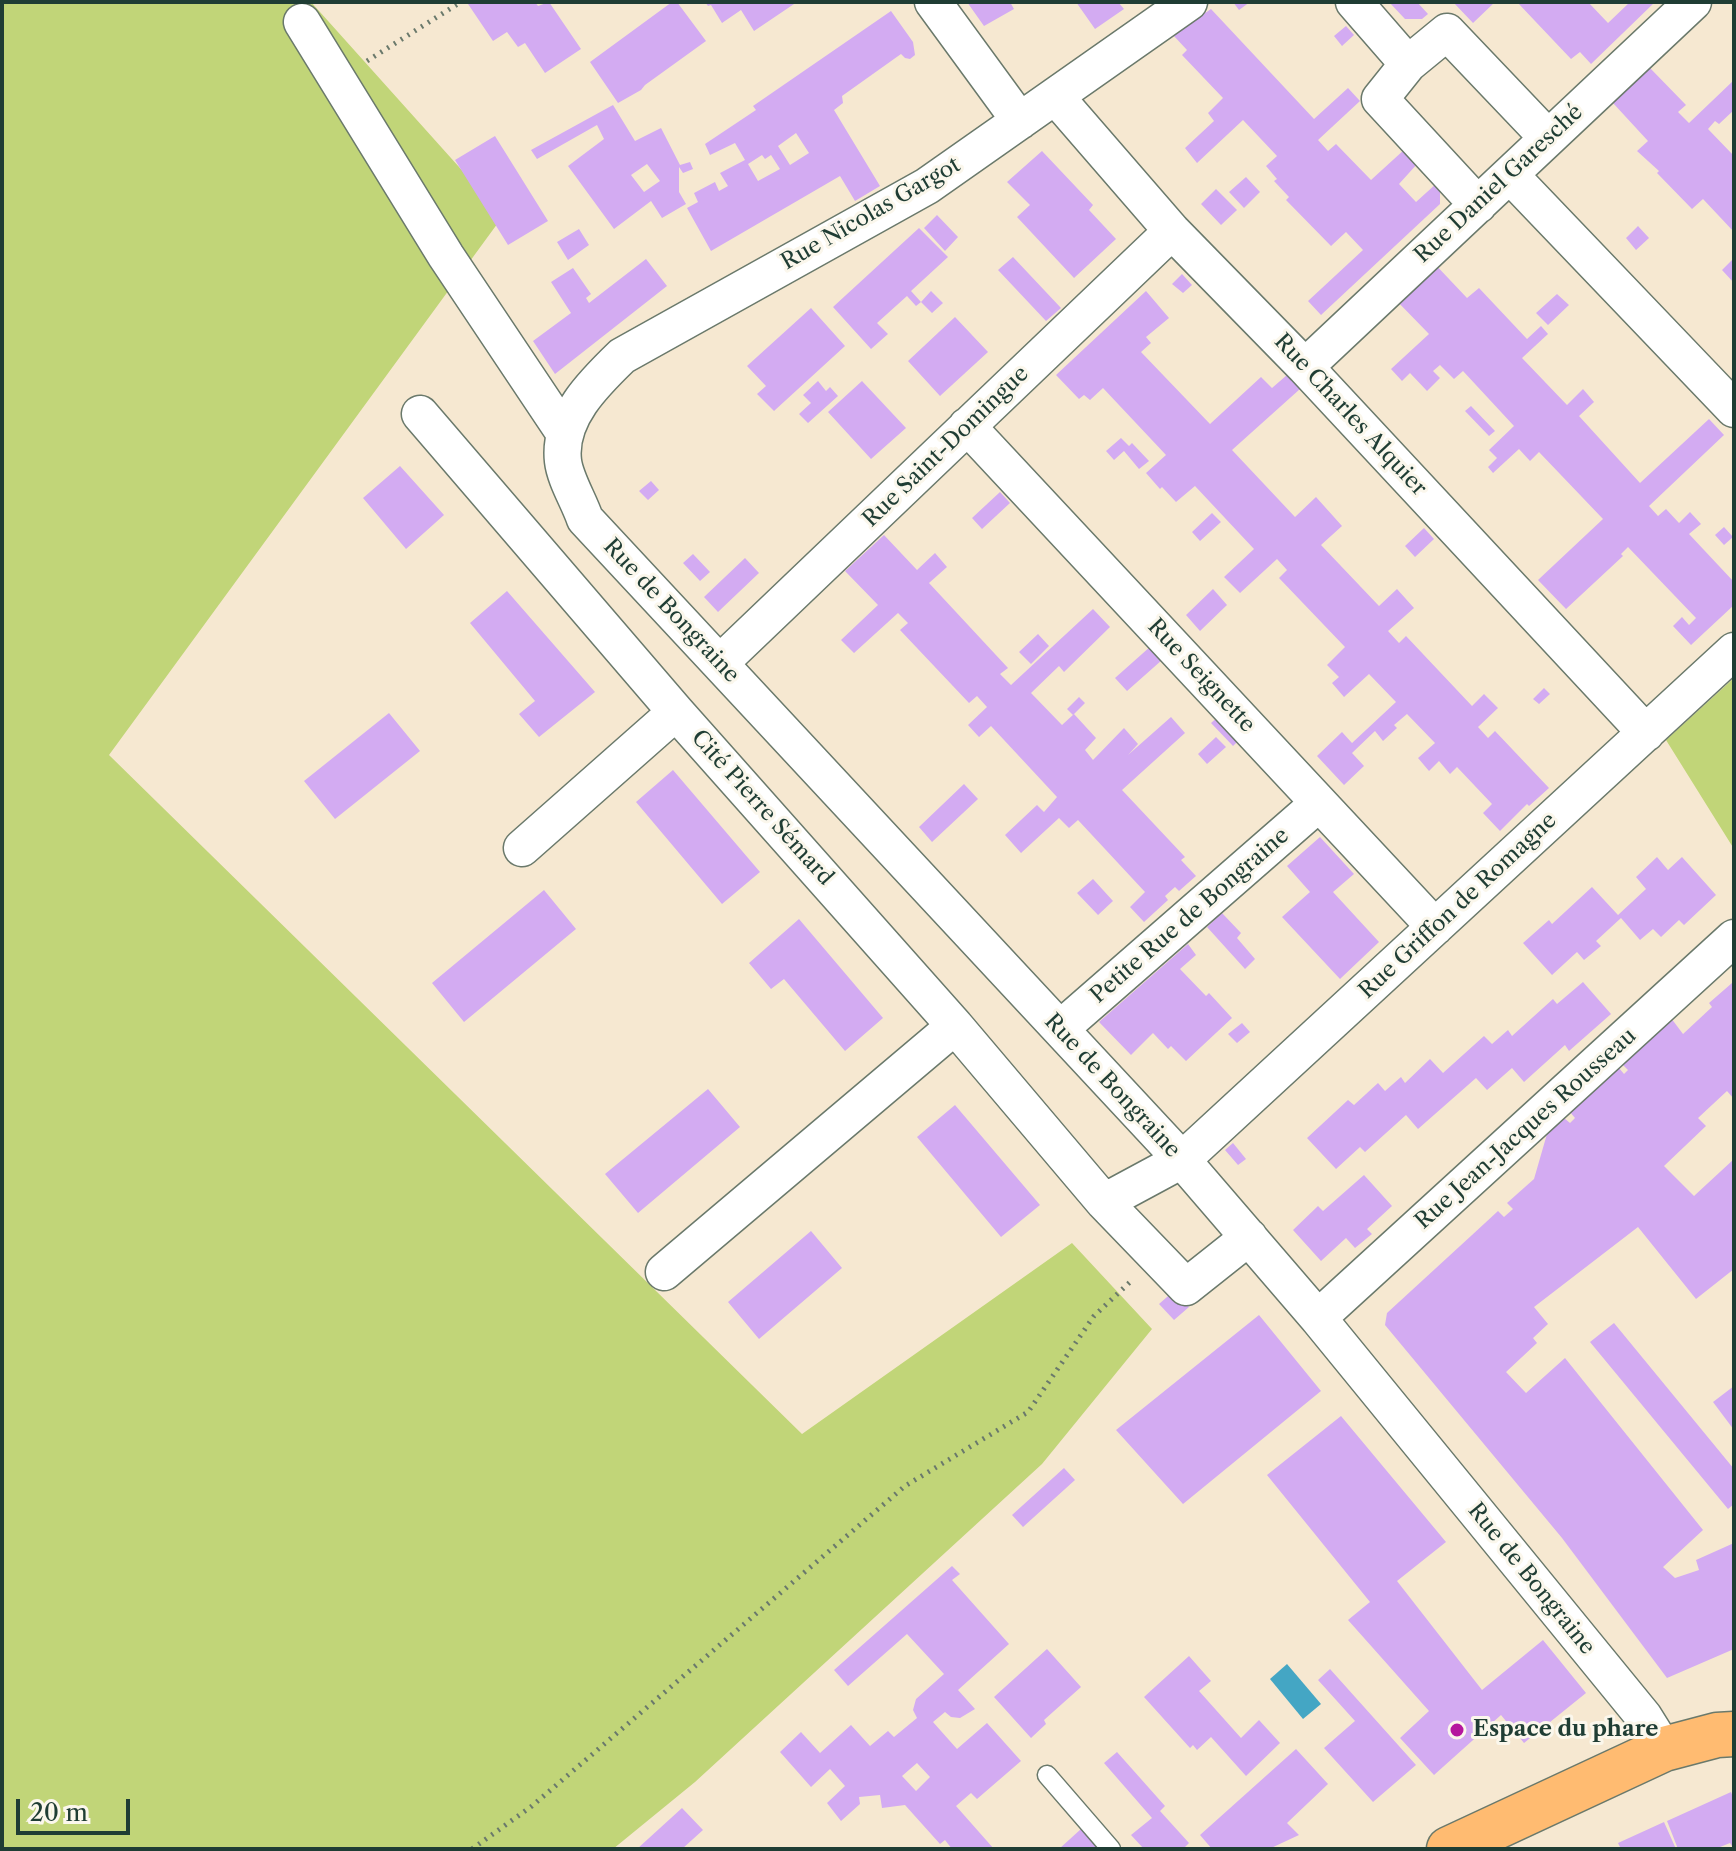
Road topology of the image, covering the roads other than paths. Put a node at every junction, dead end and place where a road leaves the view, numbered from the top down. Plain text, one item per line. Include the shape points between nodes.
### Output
1 (933, 2) edge
2 (1189, 2) edge
3 (1354, 2) edge
4 (1693, 2) edge
5 (302, 22) dead end
6 (1408, 64) junction
7 (1055, 96) junction
8 (1020, 121) junction
9 (1548, 138) junction
10 (1510, 175) junction
11 (1478, 205) junction
12 (1172, 231) junction
13 (1305, 367) junction
14 (1734, 409) edge
15 (420, 414) dead end
16 (967, 426) junction
17 (565, 434) junction
18 (1734, 651) edge
19 (720, 663) junction
20 (676, 712) junction
21 (1646, 733) junction
22 (1319, 803) junction
23 (522, 848) dead end
24 (1435, 927) junction
25 (1734, 938) edge
26 (955, 1026) junction
27 (1060, 1029) junction
28 (1182, 1160) junction
29 (1104, 1202) junction
30 (1249, 1237) junction
31 (664, 1272) dead end
32 (1318, 1318) junction
33 (1730, 1737) edge
34 (1664, 1749) junction
35 (1047, 1775) dead end
36 (1111, 1849) edge
37 (1449, 1849) edge

1 - 8 street
2 - 7 street, Rue Nicolas Gargot
3 - 6 street
4 - 9 street, Rue Daniel Garesché
5 - 17 street via 446,256
6 - 9 street via 1447,32
6 - 11 street via 1380,99
7 - 8 street, Rue Nicolas Gargot
7 - 12 street, Rue Charles Alquier
8 - 17 street, Rue Nicolas Gargot via 927,186 622,356 592,385
9 - 10 street, Rue Daniel Garesché
10 - 11 street, Rue Daniel Garesché
10 - 14 street
11 - 13 street, Rue Daniel Garesché
12 - 13 street, Rue Charles Alquier
12 - 16 street, Rue Saint-Domingue
13 - 21 street, Rue Charles Alquier
15 - 20 street, Cité Pierre Sémard
16 - 19 street, Rue Saint-Domingue
16 - 22 street, Rue Seignette
17 - 19 street, Rue de Bongraine via 563,461 585,519
18 - 21 street, Rue Griffon de Romagne
19 - 27 street, Rue de Bongraine
20 - 23 street
20 - 26 street, Cité Pierre Sémard
21 - 24 street, Rue Griffon de Romagne
22 - 24 street, Rue Seignette
22 - 27 street, Petite Rue de Bongraine
24 - 28 street, Rue Griffon de Romagne
25 - 32 street, Rue Jean-Jacques Rousseau
26 - 29 street, Cité Pierre Sémard
26 - 31 street
27 - 28 street, Rue de Bongraine
28 - 29 street, Rue Griffon de Romagne
28 - 30 street, Rue de Bongraine
29 - 30 street, Cité Pierre Sémard via 1186,1287
30 - 32 street, Rue de Bongraine
32 - 34 street, Rue de Bongraine via 1644,1717
33 - 34 main road
34 - 37 main road
35 - 36 lane

